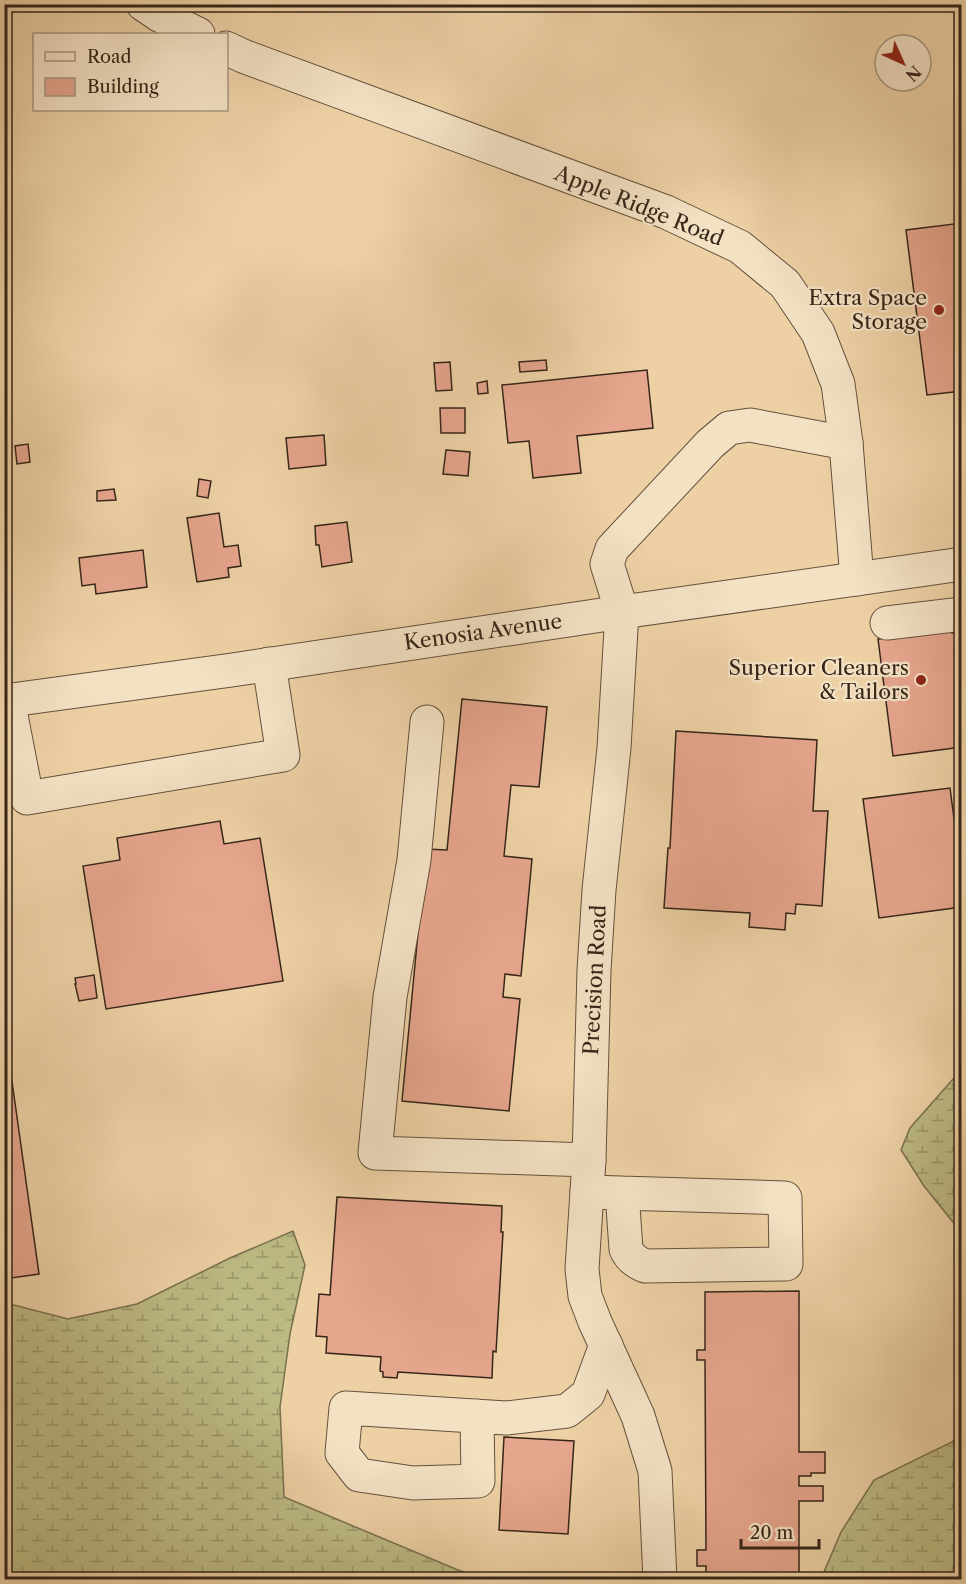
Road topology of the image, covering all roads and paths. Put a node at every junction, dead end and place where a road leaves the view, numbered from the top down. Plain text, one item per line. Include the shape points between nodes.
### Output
1 (143, 4) edge
2 (196, 33) edge
3 (228, 49) edge
4 (846, 443) junction
5 (962, 564) edge
6 (857, 579) junction
7 (622, 612) junction
8 (962, 614) edge
9 (887, 623) dead end
10 (269, 664) junction
11 (6, 701) edge
12 (428, 722) dead end
13 (588, 1176) junction
14 (622, 1193) junction
15 (606, 1345) junction
16 (477, 1416) dead end
17 (660, 1580) edge

1 - 2 street
3 - 4 street, Apple Ridge Road via 666,212 740,247 785,284 818,333 838,384
4 - 6 street, Apple Ridge Road
4 - 7 street via 750,425 729,428 612,549 607,564
5 - 6 street, Kenosia Avenue
6 - 7 street, Kenosia Avenue
7 - 10 street, Kenosia Avenue
7 - 13 street, Precision Road via 594,970
8 - 9 street
10 - 11 street, Kenosia Avenue
10 - 11 street via 283,755 27,798
12 - 13 street via 414,860 390,997 375,1153
13 - 14 street
13 - 15 street, Precision Road via 582,1269 585,1296
14 - 14 street via 785,1197 786,1264 645,1266 629,1256 626,1249
15 - 16 street via 588,1394 567,1411 506,1418
15 - 17 street, Precision Road via 638,1416 655,1471

